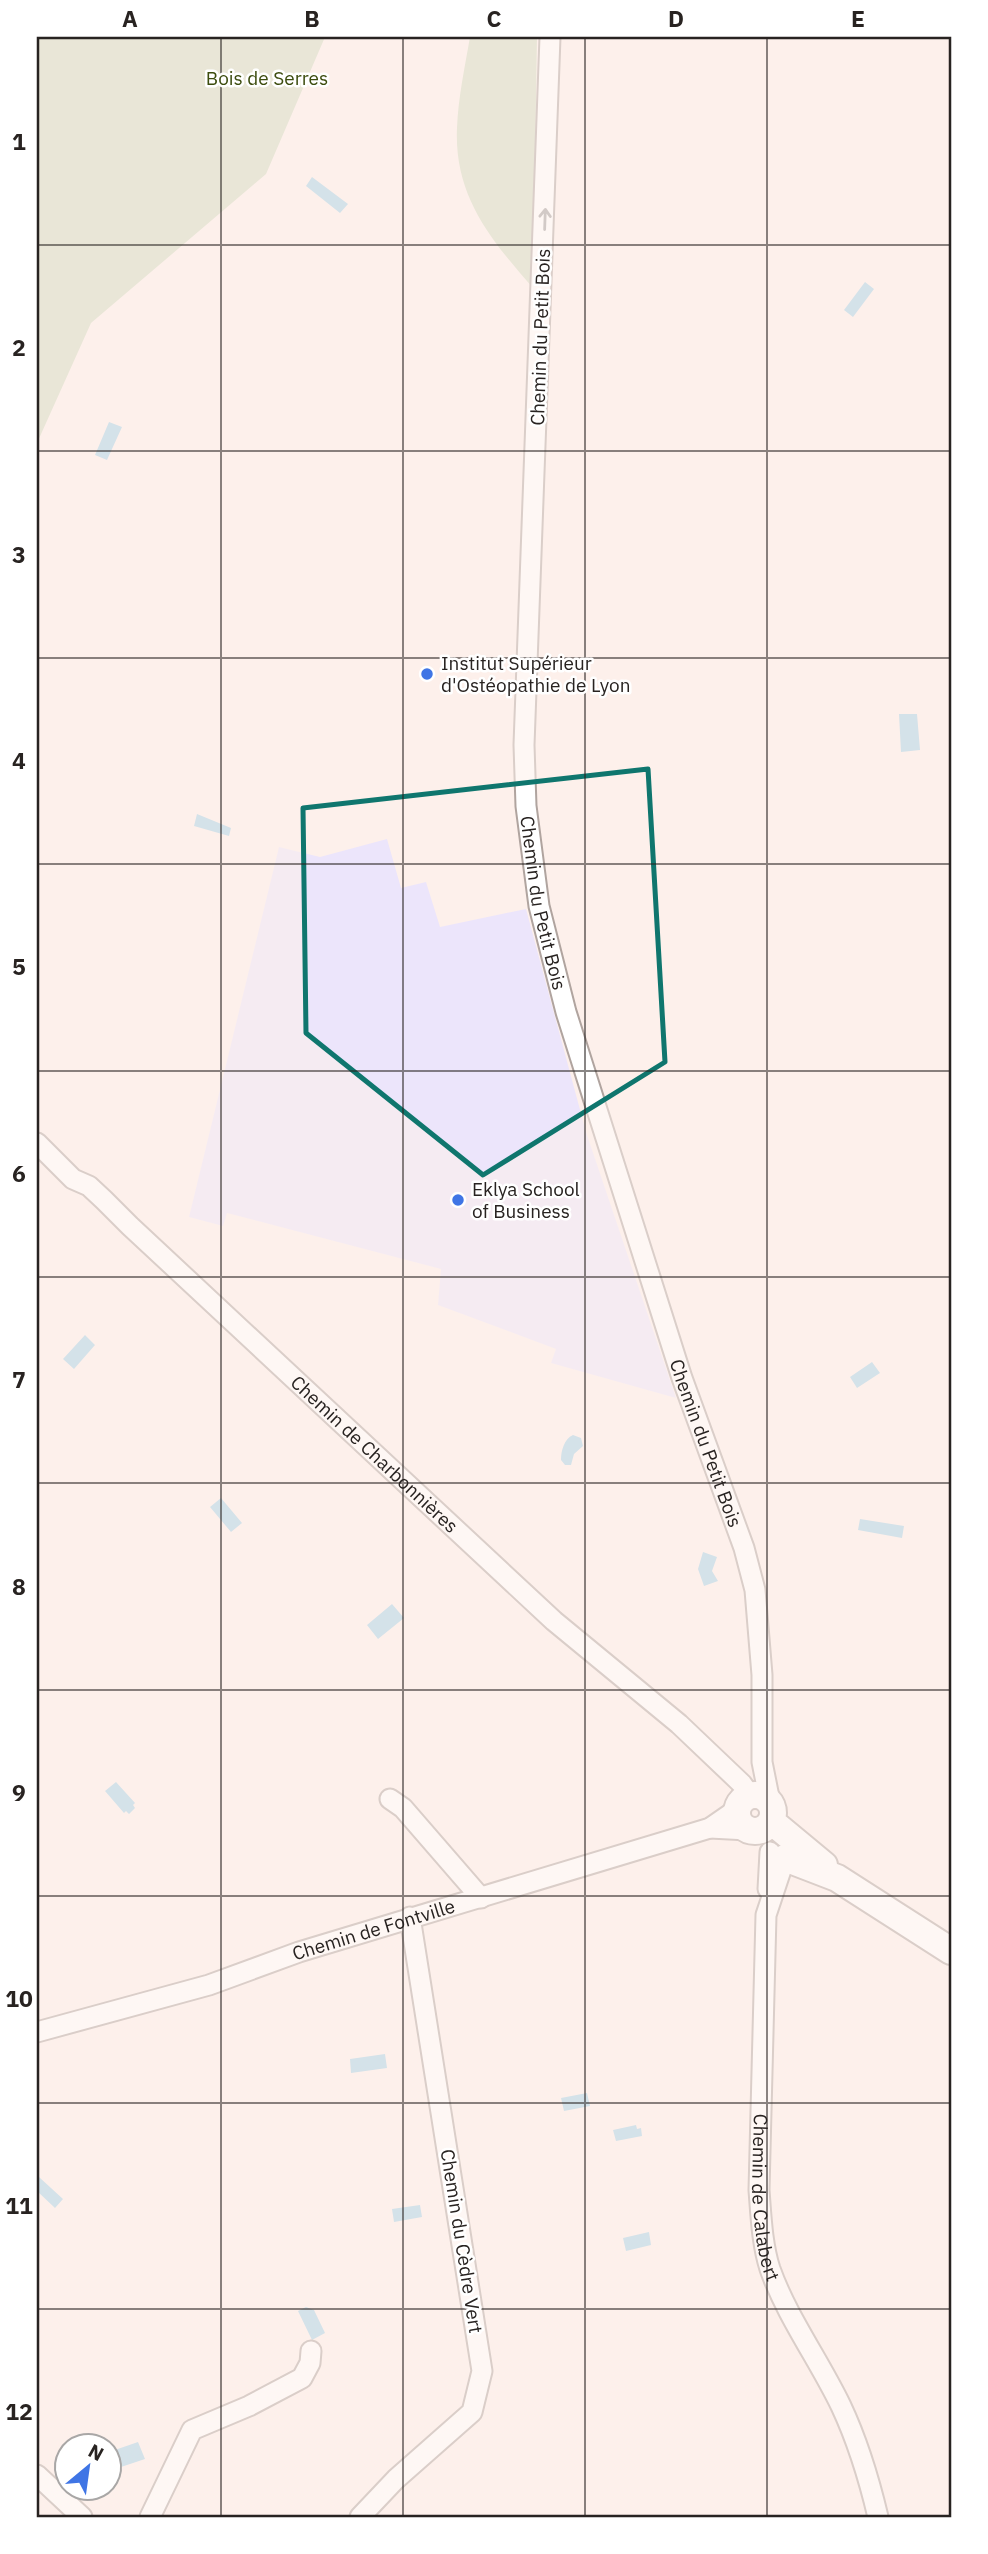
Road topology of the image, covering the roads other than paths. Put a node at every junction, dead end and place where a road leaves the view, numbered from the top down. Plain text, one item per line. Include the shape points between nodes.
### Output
1 (550, 37) edge
2 (37, 1143) edge
3 (390, 1799) dead end
4 (762, 1821) junction
5 (481, 1898) junction
6 (410, 1917) junction
7 (951, 1951) edge
8 (37, 2032) edge
9 (311, 2351) dead end
10 (37, 2475) edge
11 (82, 2517) edge
12 (150, 2517) edge
13 (360, 2517) edge
14 (878, 2517) edge

4 -> 1 street, Chemin du Petit Bois via 762,1675 755,1590 566,1012 539,906 526,806 524,745
2 - 4 street, Chemin de Charbonnières via 73,1179 89,1186 554,1621 718,1760 742,1784
3 - 5 street
4 - 5 street, Chemin de Fontville via 710,1828
4 - 7 street, Chemin de Charbonnières via 837,1878
4 - 14 street, Chemin de Calabert via 766,1915 759,2190 765,2247 782,2297 841,2405 862,2455
5 - 6 street, Chemin de Fontville
6 - 8 street, Chemin de Fontville via 209,1985
6 - 13 street, Chemin du Cèdre Vert via 482,2371 472,2412
9 - 12 street via 302,2378 192,2430
10 - 11 street

